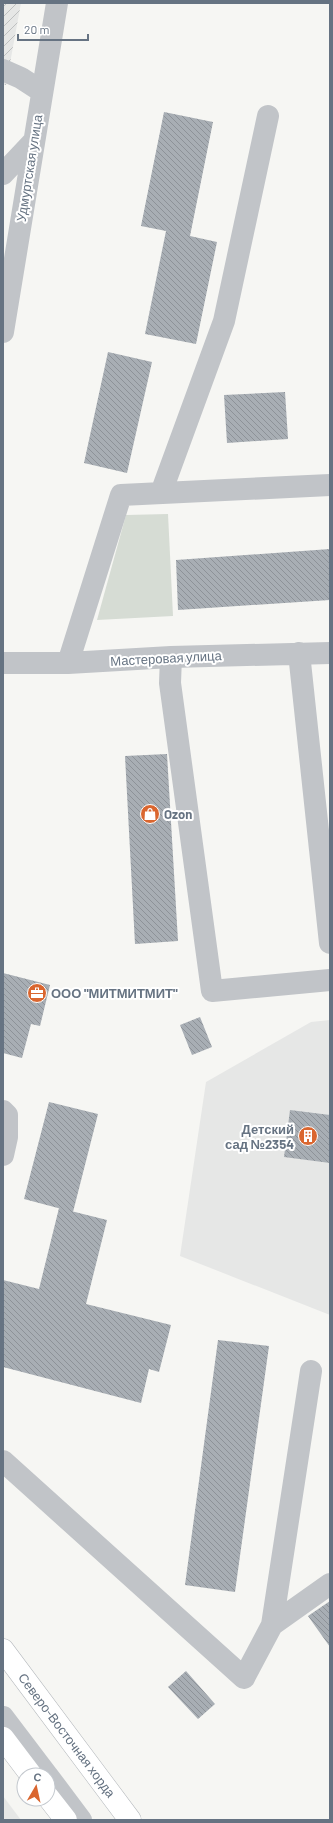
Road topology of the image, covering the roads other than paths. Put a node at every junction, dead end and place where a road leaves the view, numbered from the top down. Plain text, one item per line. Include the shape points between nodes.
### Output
1 (57, 3) edge
2 (3, 70) edge
3 (41, 91) junction
4 (268, 116) dead end
5 (33, 142) junction
6 (3, 174) edge
7 (3, 332) edge
8 (330, 485) edge
9 (161, 493) junction
10 (299, 653) junction
11 (330, 653) edge
12 (171, 657) junction
13 (3, 663) edge
14 (68, 663) junction
15 (330, 942) edge
16 (330, 980) edge
17 (3, 1111) edge
18 (3, 1155) edge
19 (311, 1370) dead end
20 (3, 1461) edge
21 (330, 1584) edge
22 (272, 1625) junction
23 (3, 1650) edge
24 (3, 1717) edge
25 (3, 1738) edge
26 (26, 1767) edge
27 (41, 1767) edge
28 (56, 1787) edge
29 (56, 1807) edge
30 (66, 1820) edge
31 (81, 1820) edge
32 (131, 1820) edge

1 - 3 street, Удмуртская улица
2 - 3 street
3 - 5 street, Удмуртская улица
4 - 9 street via 224,321
5 - 6 street
5 - 7 street, Удмуртская улица
8 - 9 street
9 - 14 street via 121,495
10 - 11 street, Мастеровая улица
10 - 12 street, Мастеровая улица
10 - 15 street
12 - 14 street, Мастеровая улица
12 - 16 street via 170,682 212,991
13 - 14 street, Мастеровая улица
17 - 18 street via 7,1115 7,1136
19 - 22 street
20 - 22 street via 244,1678
21 - 22 street
23 - 32 main road, Северо-Восточная хорда
24 - 27 street
25 - 26 main road
28 - 31 street
29 - 30 main road

